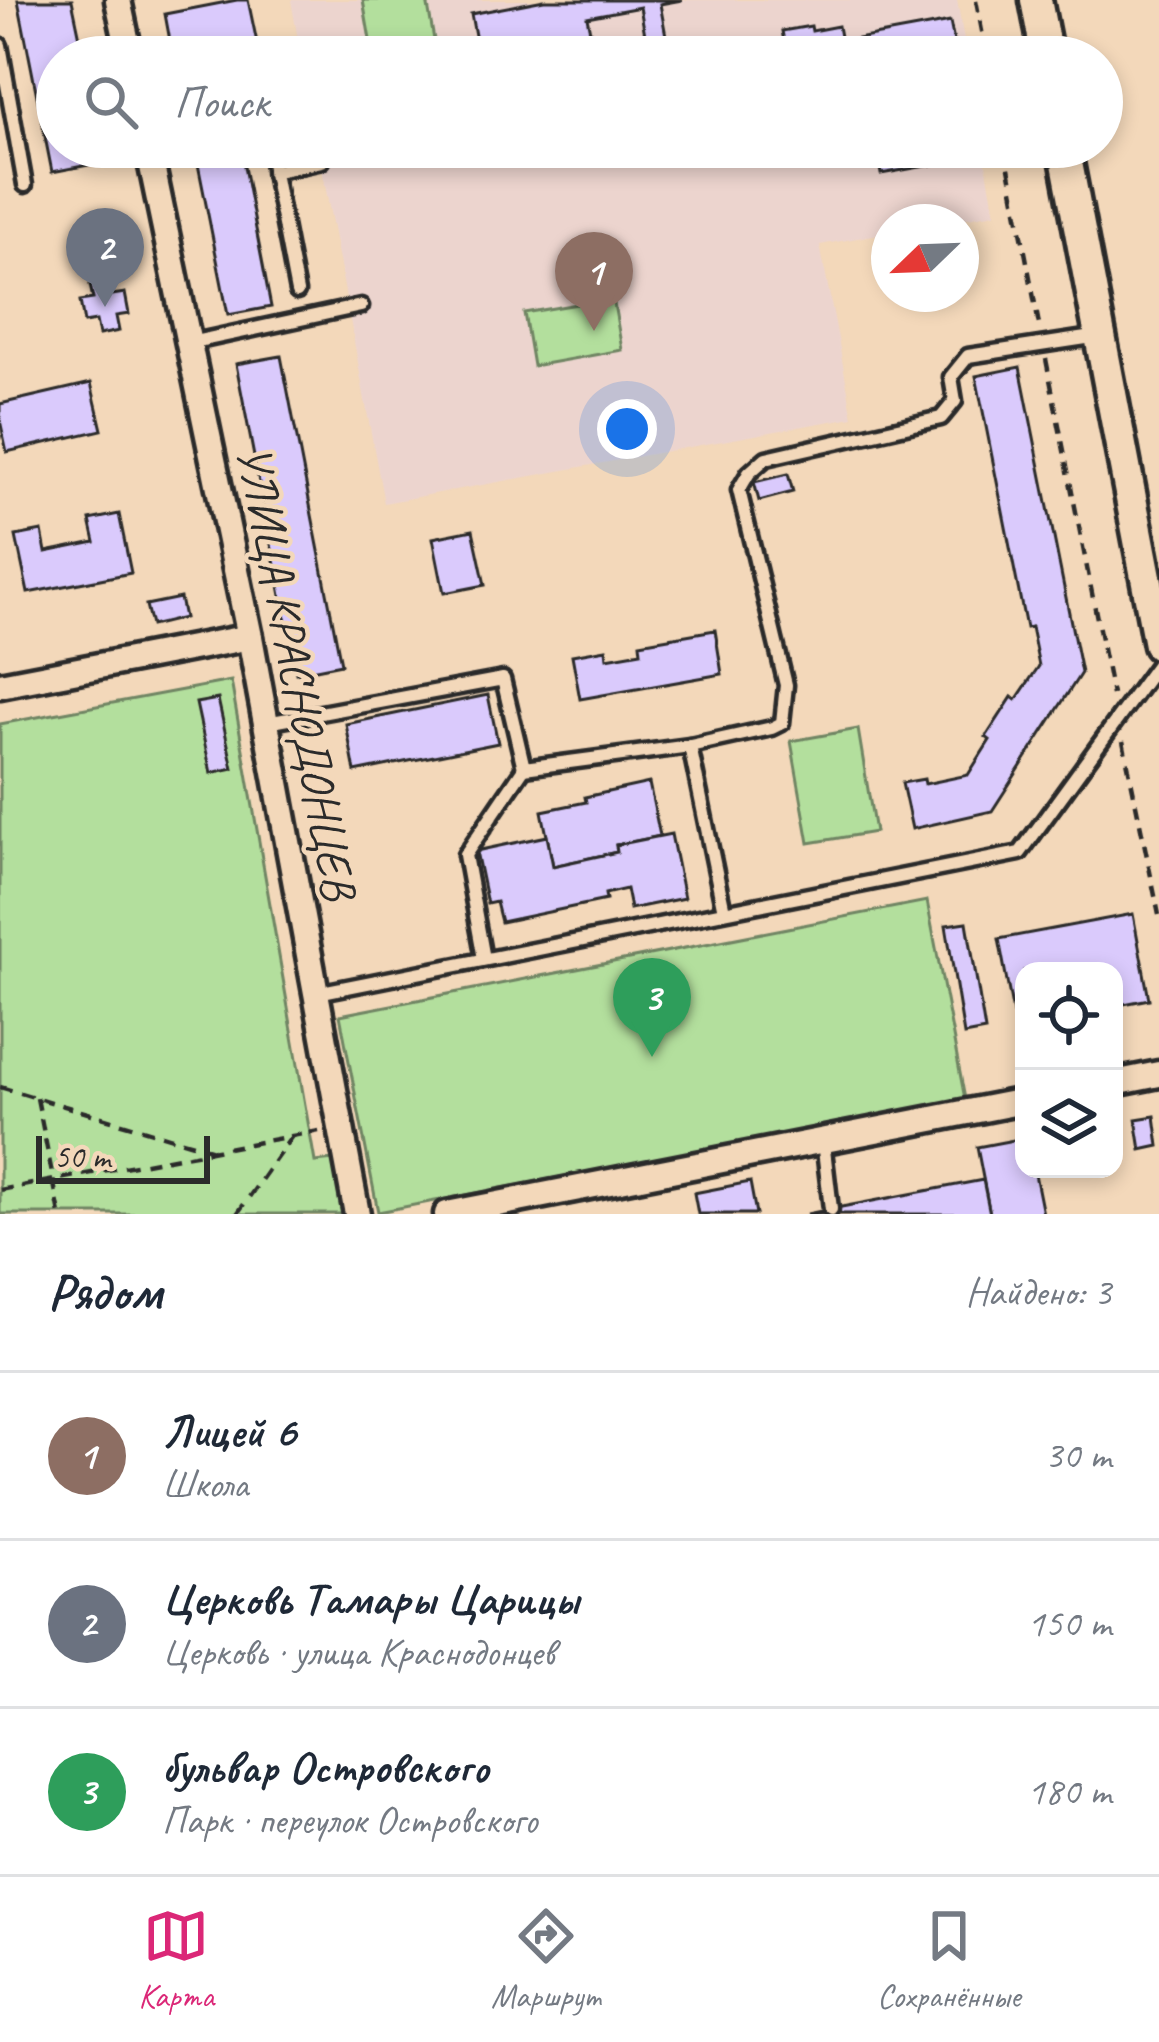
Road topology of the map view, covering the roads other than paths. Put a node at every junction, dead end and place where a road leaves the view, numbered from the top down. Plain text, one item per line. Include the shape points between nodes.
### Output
1 (118, 0) edge
2 (1036, 0) edge
3 (126, 36) edge
4 (1043, 36) edge
5 (0, 45) edge
6 (152, 168) edge
7 (272, 168) edge
8 (291, 168) edge
9 (1068, 168) edge
10 (273, 172) junction
11 (25, 185) dead end
12 (297, 292) dead end
13 (361, 306) dead end
14 (1100, 335) junction
15 (189, 343) junction
16 (1154, 594) edge
17 (250, 637) junction
18 (1159, 645) edge
19 (1159, 662) edge
20 (0, 686) edge
21 (266, 722) junction
22 (690, 746) junction
23 (524, 768) junction
24 (724, 911) junction
25 (484, 959) junction
26 (315, 993) junction
27 (1159, 1074) edge
28 (1123, 1081) edge
29 (1015, 1103) edge
30 (823, 1140) junction
31 (831, 1209) dead end
32 (357, 1214) edge
33 (446, 1214) edge

1 - 3 street
2 - 4 street
5 - 11 lane
6 - 15 street, УЛИЦА КРАСНОДОНЦЕВ
7 - 10 lane
8 - 10 lane
9 - 14 street
10 - 12 lane
13 - 15 lane
14 - 16 street
14 - 22 lane via 968,356 952,377 955,401 940,418 766,458 749,473 739,490 786,685 782,723
15 - 17 street, УЛИЦА КРАСНОДОНЦЕВ
16 - 18 street
17 - 20 street
17 - 21 street, УЛИЦА КРАСНОДОНЦЕВ
19 - 24 lane via 1020,853
21 - 23 lane via 503,679
21 - 26 street, УЛИЦА КРАСНОДОНЦЕВ
22 - 23 lane
22 - 24 lane
23 - 25 lane via 465,855
24 - 25 lane
25 - 26 lane
26 - 32 street, УЛИЦА КРАСНОДОНЦЕВ
27 - 28 street
29 - 30 street
30 - 31 lane
30 - 33 street

